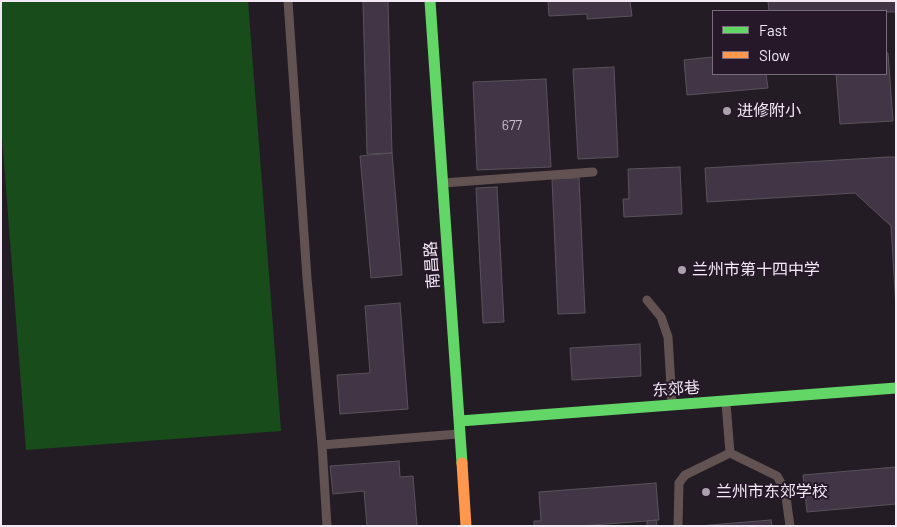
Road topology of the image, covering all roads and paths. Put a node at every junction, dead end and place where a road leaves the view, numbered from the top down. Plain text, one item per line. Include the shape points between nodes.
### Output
1 (288, 1) edge
2 (430, 1) edge
3 (593, 172) dead end
4 (443, 183) junction
5 (647, 300) dead end
6 (896, 388) edge
7 (726, 401) junction
8 (672, 405) junction
9 (460, 421) junction
10 (460, 434) junction
11 (322, 445) junction
12 (730, 453) junction
13 (327, 526) edge
14 (466, 526) edge
15 (678, 526) edge
16 (790, 526) edge

1 - 11 lane
2 - 4 main road, 南昌路
3 - 4 lane
4 - 9 main road, 南昌路
5 - 8 lane via 661,317 668,337
6 - 7 main road, 东郊巷
7 - 8 main road, 东郊巷
7 - 12 lane
8 - 9 main road, 东郊巷
9 - 10 main road, 南昌路
10 - 11 lane
10 - 14 main road, 南昌路
11 - 13 lane
12 - 15 lane via 685,474 679,483
12 - 16 lane via 777,476 785,490

